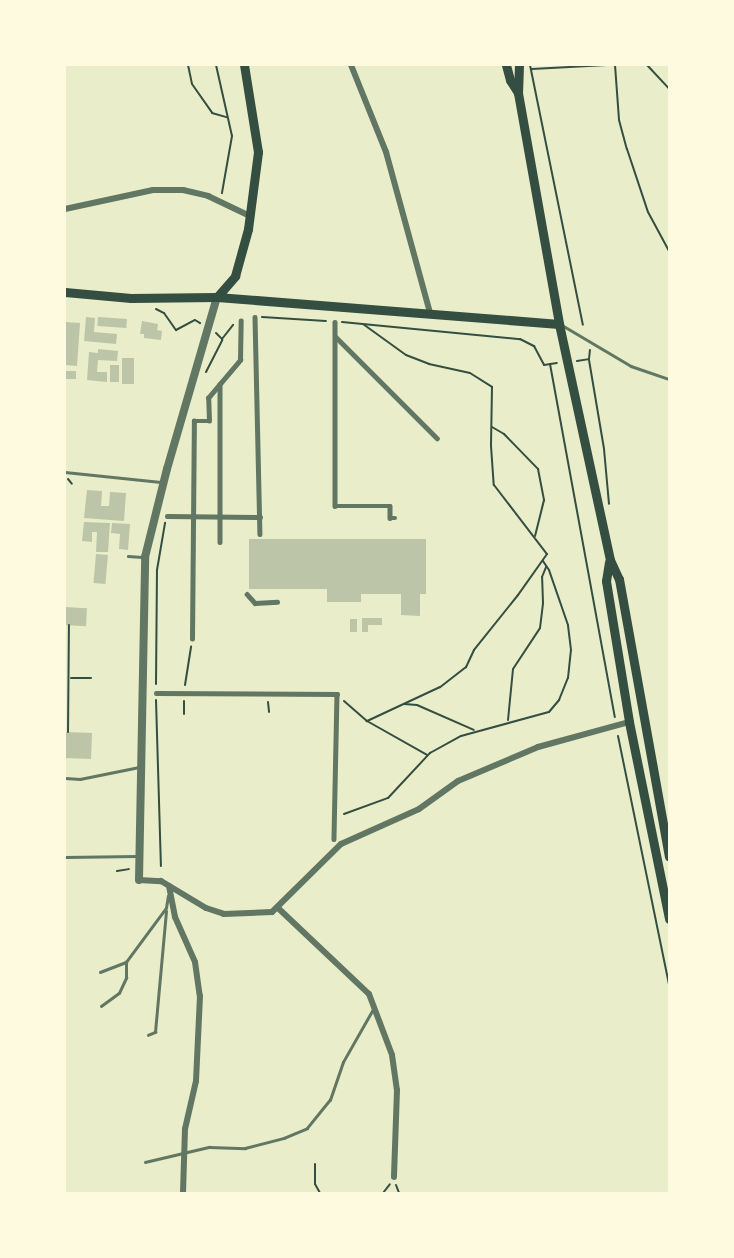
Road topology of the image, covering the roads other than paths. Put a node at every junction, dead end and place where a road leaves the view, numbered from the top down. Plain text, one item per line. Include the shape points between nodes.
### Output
1 (244, 65) edge
2 (351, 65) edge
3 (506, 65) edge
4 (520, 68) edge
5 (518, 93) junction
6 (65, 209) edge
7 (250, 216) junction
8 (65, 292) edge
9 (217, 297) junction
10 (430, 313) junction
11 (255, 317) road end
12 (241, 321) road end
13 (335, 322) road end
14 (559, 324) junction
15 (335, 337) junction
16 (669, 379) edge
17 (220, 383) junction
18 (437, 438) dead end
19 (65, 472) edge
20 (164, 482) junction
21 (167, 516) road end
22 (193, 516) junction
23 (220, 516) junction
24 (260, 517) junction
25 (395, 518) dead end
26 (260, 534) dead end
27 (220, 542) dead end
28 (128, 556) dead end
29 (145, 557) junction
30 (610, 560) junction
31 (247, 594) dead end
32 (277, 602) dead end
33 (192, 639) road end
34 (156, 693) road end
35 (629, 722) junction
36 (142, 766) junction
37 (65, 778) edge
38 (334, 839) dead end
39 (141, 855) junction
40 (65, 857) edge
41 (669, 857) edge
42 (139, 880) joint
43 (169, 886) junction
44 (166, 908) junction
45 (278, 908) junction
46 (669, 919) edge
47 (126, 962) junction
48 (100, 972) dead end
49 (101, 1006) dead end
50 (374, 1008) junction
51 (148, 1035) dead end
52 (184, 1152) junction
53 (145, 1162) dead end
54 (394, 1177) road end
55 (184, 1193) edge

1 - 7 main road via 258,152
2 - 10 street via 386,152
3 - 5 main road
4 - 5 main road
5 - 14 main road
6 - 7 street via 153,190 183,190
7 - 9 main road via 235,276
8 - 9 main road via 131,298
9 - 10 main road
9 - 20 street
10 - 14 main road
11 - 24 street
12 - 17 street via 240,360
13 - 15 street
14 - 16 lane via 631,366
14 - 30 main road
15 - 18 street
15 - 25 street via 335,506 390,506 390,518
17 - 22 street via 208,398 209,421 194,421
17 - 23 street
19 - 20 lane
20 - 29 street
21 - 22 street
22 - 23 street
22 - 33 street
23 - 24 street
23 - 27 street
24 - 26 street
28 - 29 lane
29 - 36 street
30 - 35 main road via 606,581
30 - 41 main road via 619,579
31 - 32 street via 255,603
34 - 38 street via 337,694
35 - 45 street via 538,747 458,781 419,809 341,845
35 - 46 main road
36 - 37 lane
36 - 39 street
39 - 40 lane
39 - 42 street
42 - 43 street
43 - 44 lane
43 - 45 street via 224,914 259,914
43 - 52 street via 175,917 195,962 200,996 196,1081
44 - 47 lane
44 - 51 lane via 155,1032
45 - 50 street via 369,994
47 - 48 lane
47 - 49 lane via 119,993
50 - 52 lane via 343,1062 330,1100 307,1128 245,1148
50 - 54 street via 392,1055 397,1090
52 - 53 lane
52 - 55 street

